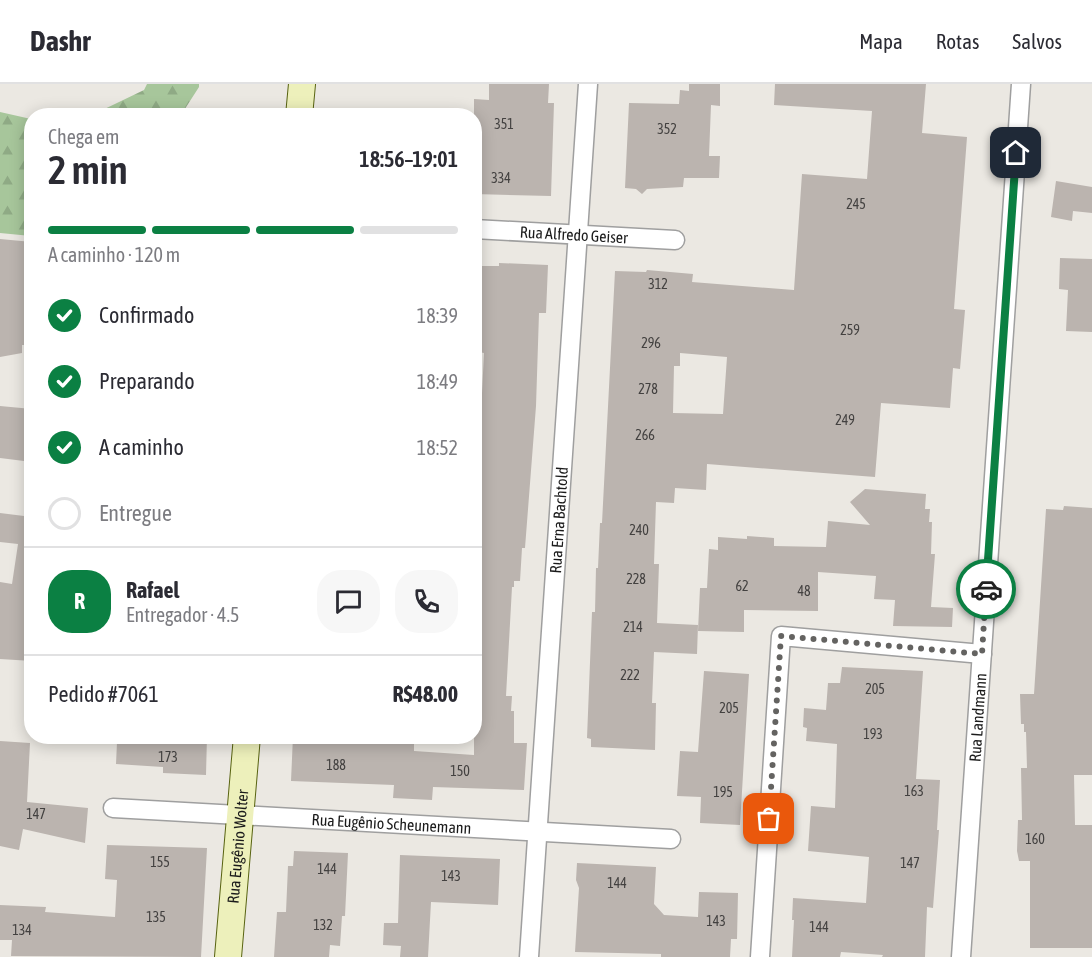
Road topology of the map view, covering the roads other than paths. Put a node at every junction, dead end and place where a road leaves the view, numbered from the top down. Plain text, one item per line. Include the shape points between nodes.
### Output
1 (302, 84) edge
2 (588, 84) edge
3 (1021, 84) edge
4 (300, 108) edge
5 (482, 229) edge
6 (578, 235) junction
7 (675, 240) dead end
8 (982, 654) junction
9 (246, 744) edge
10 (113, 808) dead end
11 (240, 815) junction
12 (537, 831) junction
13 (670, 839) dead end
14 (228, 957) edge
15 (529, 957) edge
16 (760, 957) edge
17 (961, 957) edge

1 - 4 street
2 - 6 street, Rua Erna Bachtold
3 - 8 street, Rua Landmann
5 - 6 street, Rua Alfredo Geiser
6 - 7 street, Rua Alfredo Geiser
6 - 12 street, Rua Erna Bachtold
8 - 16 street via 781,636
8 - 17 street, Rua Landmann
9 - 11 street, Rua Eugênio Wolter
10 - 11 street, Rua Eugênio Scheunemann
11 - 12 street, Rua Eugênio Scheunemann
11 - 14 street, Rua Eugênio Wolter
12 - 13 street, Rua Eugênio Scheunemann
12 - 15 street, Rua Erna Bachtold

